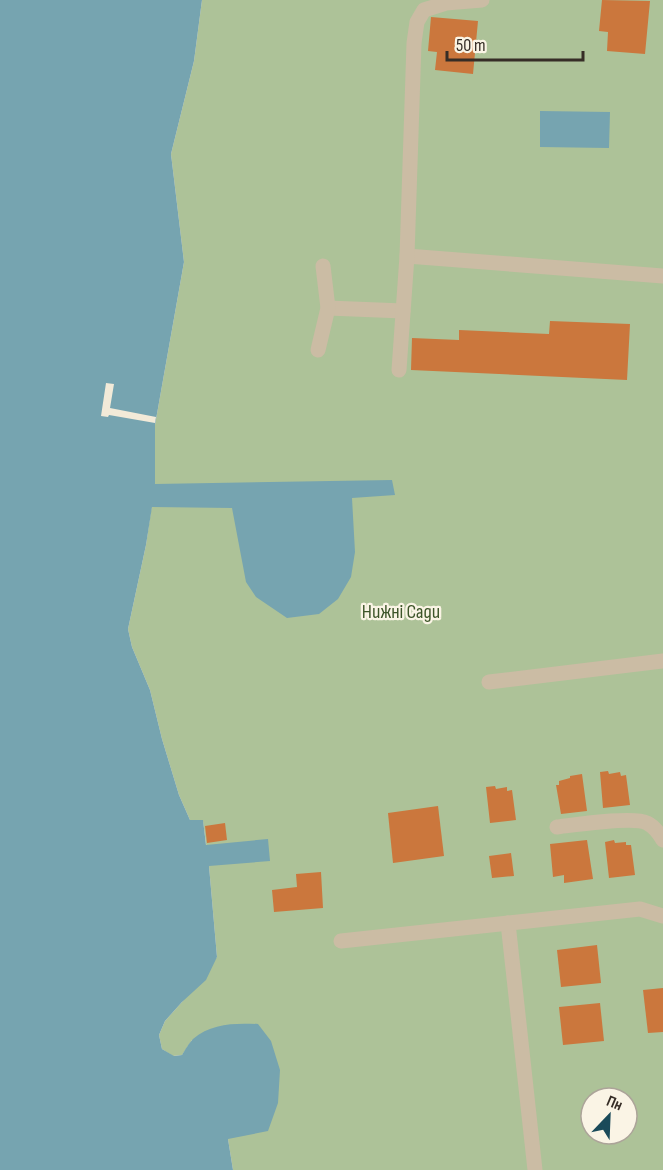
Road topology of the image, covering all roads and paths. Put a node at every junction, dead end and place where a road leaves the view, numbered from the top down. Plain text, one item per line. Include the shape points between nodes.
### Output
1 (482, 0) edge
2 (407, 256) junction
3 (323, 266) dead end
4 (663, 276) edge
5 (328, 308) junction
6 (403, 311) junction
7 (318, 350) dead end
8 (399, 370) dead end
9 (663, 661) edge
10 (489, 682) dead end
11 (556, 827) dead end
12 (663, 840) edge
13 (663, 916) edge
14 (508, 923) junction
15 (341, 941) dead end
16 (535, 1170) edge

1 - 2 street via 446,3 424,10 417,22
2 - 4 street
2 - 6 street
3 - 5 street
5 - 6 street
5 - 7 street
6 - 8 street
9 - 10 street
11 - 12 street via 632,820 646,822
13 - 14 street via 640,909
14 - 15 street
14 - 16 street

